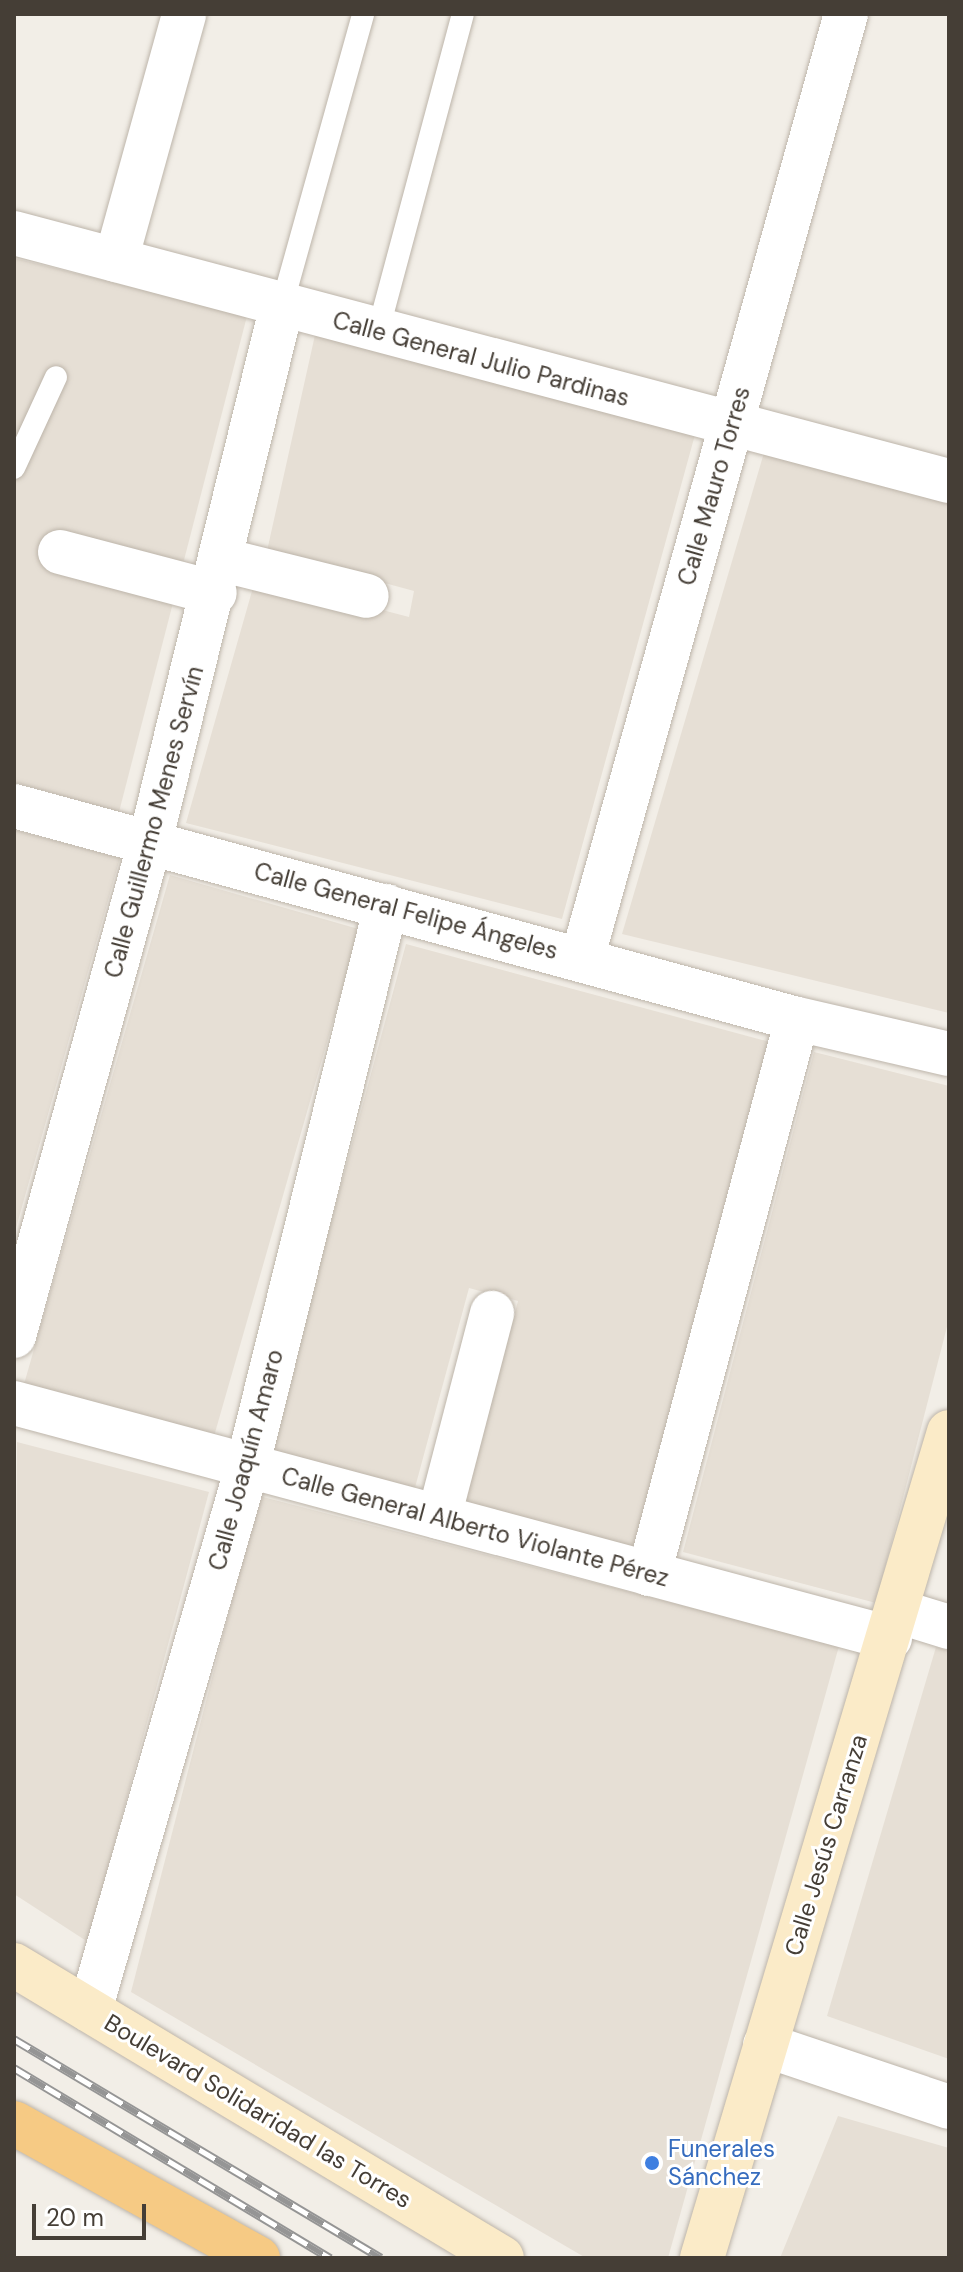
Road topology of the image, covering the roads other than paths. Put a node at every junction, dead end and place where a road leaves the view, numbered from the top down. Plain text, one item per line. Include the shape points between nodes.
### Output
1 (184, 14) edge
2 (363, 14) edge
3 (463, 14) edge
4 (846, 14) edge
5 (14, 233) edge
6 (116, 260) junction
7 (282, 305) junction
8 (378, 331) junction
9 (56, 377) dead end
10 (730, 426) junction
11 (14, 468) edge
12 (949, 481) edge
13 (60, 552) dead end
14 (219, 576) junction
15 (367, 596) dead end
16 (14, 806) edge
17 (150, 842) junction
18 (386, 906) junction
19 (582, 959) junction
20 (797, 1019) junction
21 (949, 1054) edge
22 (492, 1313) dead end
23 (14, 1336) edge
24 (14, 1403) edge
25 (949, 1432) edge
26 (248, 1464) junction
27 (439, 1517) junction
28 (649, 1574) junction
29 (894, 1625) junction
30 (949, 1627) edge
31 (14, 1965) edge
32 (90, 2010) junction
33 (765, 2045) junction
34 (949, 2107) edge
35 (14, 2123) edge
36 (258, 2258) edge
37 (502, 2258) edge
38 (702, 2258) edge

1 - 6 street
2 - 7 lane
3 - 8 lane
4 - 10 street, Calle Mauro Torres
5 - 6 street, Calle General Julio Pardinas
6 - 7 street, Calle General Julio Pardinas
7 - 8 street, Calle General Julio Pardinas
7 - 14 street, Calle Guillermo Menes Servín
8 - 10 street, Calle General Julio Pardinas
9 - 11 lane
10 - 12 street, Calle General Julio Pardinas
10 - 19 street, Calle Mauro Torres
13 - 14 street
14 - 15 street
14 - 17 street, Calle Guillermo Menes Servín
16 - 17 street, Calle General Felipe Ángeles
17 - 18 street, Calle General Felipe Ángeles
17 - 23 street, Calle Guillermo Menes Servín
18 - 19 street, Calle General Felipe Ángeles
18 - 26 street, Calle Joaquín Amaro
19 - 20 street, Calle General Felipe Ángeles
20 - 21 street, Calle General Felipe Ángeles
20 - 28 street
22 - 27 street
24 - 26 street, Calle General Alberto Violante Pérez
25 - 29 main road, Calle Jesús Carranza
26 - 27 street, Calle General Alberto Violante Pérez
26 - 32 street, Calle Joaquín Amaro
27 - 28 street, Calle General Alberto Violante Pérez
28 - 29 street, Calle General Alberto Violante Pérez
29 - 30 street, Calle General Alberto Violante Pérez
29 - 33 main road, Calle Jesús Carranza
31 - 32 main road, Boulevard Solidaridad las Torres
32 - 37 main road, Boulevard Solidaridad las Torres
33 - 34 street
33 - 38 main road, Calle Jesús Carranza
35 - 36 highway

